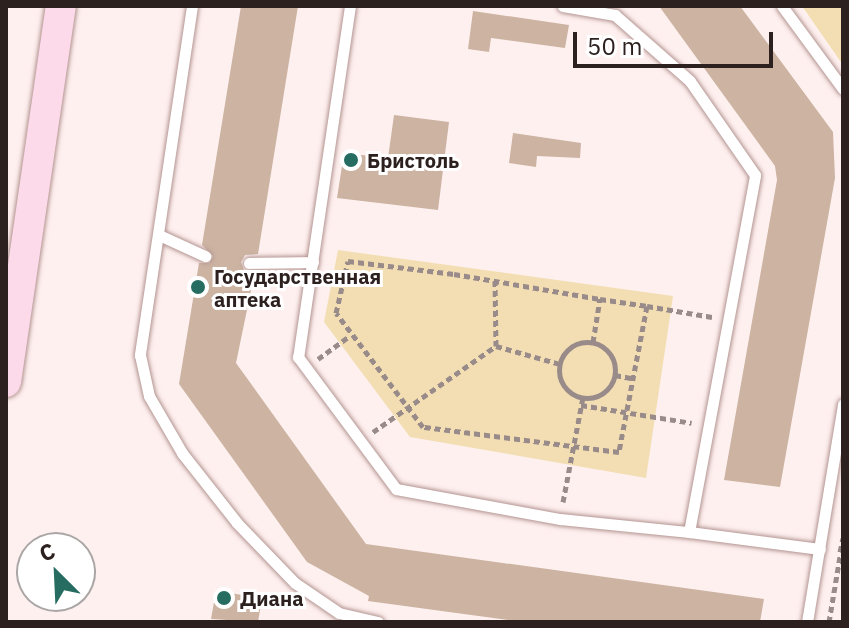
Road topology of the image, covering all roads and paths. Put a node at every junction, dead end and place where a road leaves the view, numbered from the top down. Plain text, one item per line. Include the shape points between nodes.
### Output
1 (61, 6) edge
2 (192, 6) edge
3 (350, 6) edge
4 (563, 6) edge
5 (782, 6) edge
6 (843, 89) edge
7 (159, 235) junction
8 (205, 256) dead end
9 (313, 262) junction
10 (249, 263) dead end
11 (495, 281) junction
12 (600, 299) junction
13 (647, 306) junction
14 (731, 320) junction
15 (350, 336) junction
16 (593, 342) junction
17 (496, 346) junction
18 (560, 364) junction
19 (306, 368) junction
20 (615, 375) junction
21 (635, 379) junction
22 (6, 382) edge
23 (583, 397) junction
24 (843, 404) edge
25 (581, 405) junction
26 (407, 409) junction
27 (629, 412) junction
28 (709, 425) junction
29 (360, 441) junction
30 (573, 446) junction
31 (560, 519) junction
32 (689, 532) junction
33 (843, 538) edge
34 (820, 549) junction
35 (840, 553) dead end
36 (378, 622) edge
37 (807, 622) edge

1 - 22 main road
2 - 7 lane
3 - 9 lane
4 - 14 lane via 615,15 626,24 690,81 755,175
5 - 6 lane
7 - 8 lane
7 - 36 lane via 140,355 149,396 182,453 295,583 339,613
9 - 10 lane
9 - 19 lane via 298,357
11 - 12 path
11 - 15 path via 348,261 336,313
11 - 17 path
12 - 13 path
12 - 16 path
13 - 14 path
13 - 21 path
14 - 28 lane
15 - 19 path
15 - 26 path
16 - 18 path via 569,348
16 - 20 path via 614,360
17 - 18 path
17 - 26 path
18 - 23 path via 562,383
19 - 29 lane
20 - 21 path
20 - 23 path via 597,396
21 - 27 path
23 - 25 path
24 - 34 lane
25 - 27 path
25 - 30 path
26 - 29 path
26 - 30 path via 423,427
27 - 28 path
27 - 30 path via 619,452
28 - 32 lane
29 - 31 lane via 396,489
30 - 31 path
31 - 32 lane
32 - 34 lane
33 - 35 path
34 - 37 lane

